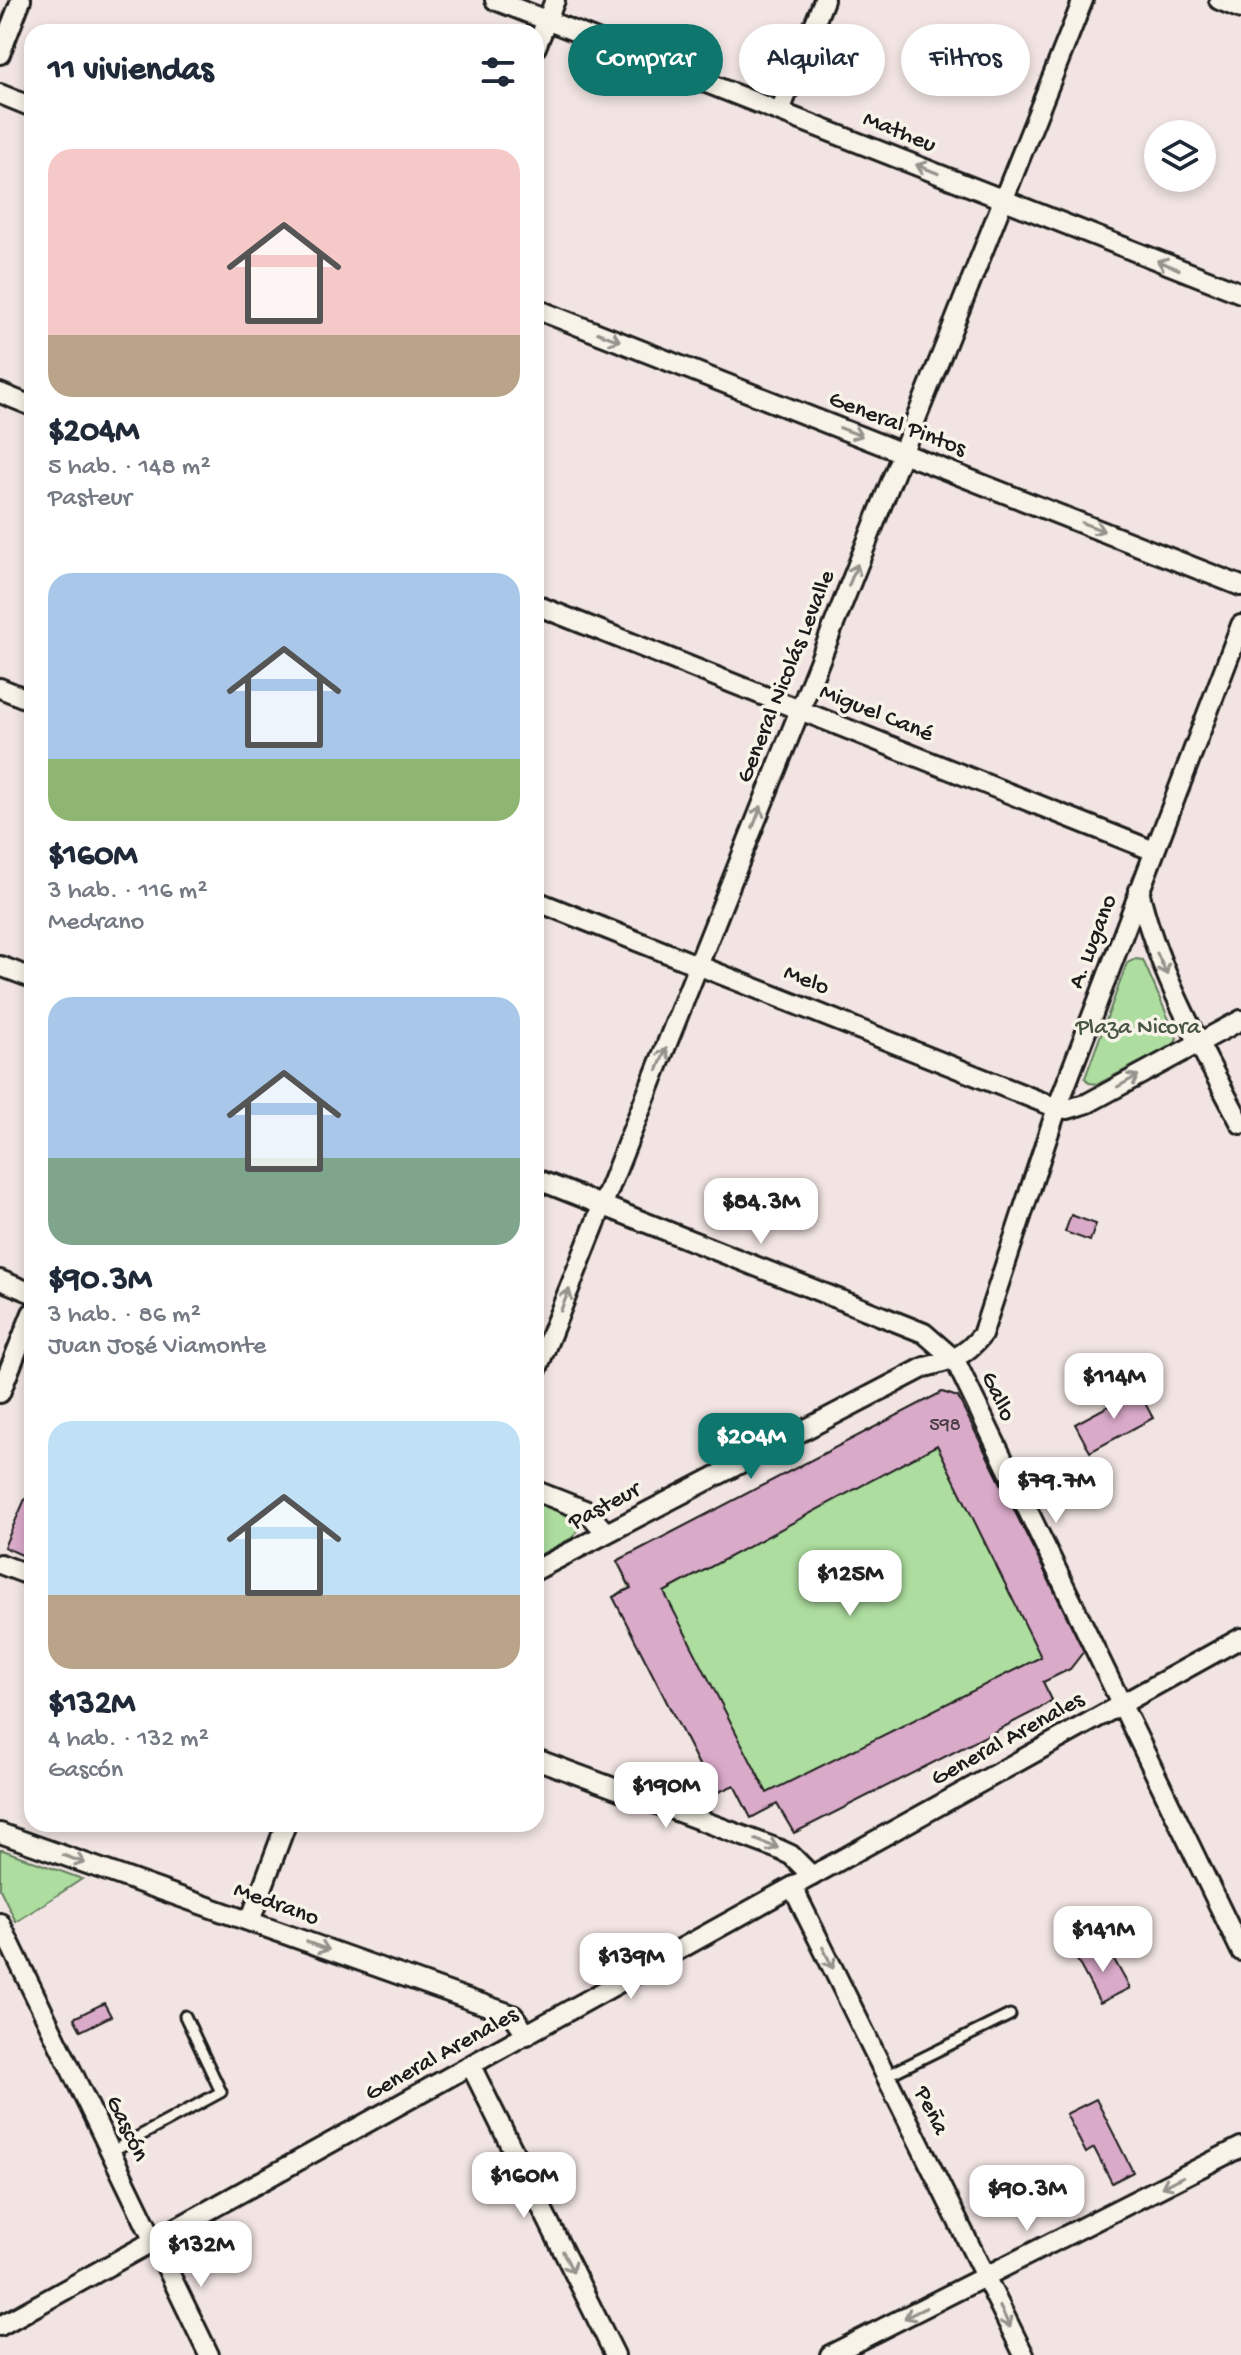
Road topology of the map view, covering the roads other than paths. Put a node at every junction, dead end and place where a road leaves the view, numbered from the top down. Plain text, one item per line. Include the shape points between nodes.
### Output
1 (21, 0) edge
2 (495, 0) edge
3 (555, 0) edge
4 (824, 0) edge
5 (1083, 0) edge
6 (1219, 0) edge
7 (1241, 9) edge
8 (547, 21) junction
9 (544, 28) edge
10 (0, 54) edge
11 (0, 94) edge
12 (24, 104) edge
13 (780, 111) junction
14 (1005, 200) junction
15 (1241, 293) edge
16 (544, 312) edge
17 (0, 393) edge
18 (24, 403) edge
19 (902, 453) junction
20 (1241, 586) edge
21 (544, 608) edge
22 (1241, 625) edge
23 (0, 688) edge
24 (24, 698) edge
25 (799, 709) junction
26 (1154, 851) junction
27 (1139, 890) junction
28 (544, 904) edge
29 (700, 965) junction
30 (0, 966) edge
31 (24, 975) edge
32 (1241, 1020) edge
33 (1199, 1043) junction
34 (1057, 1108) junction
35 (1241, 1124) edge
36 (544, 1182) edge
37 (603, 1206) junction
38 (0, 1280) edge
39 (24, 1290) edge
40 (24, 1333) edge
41 (544, 1352) edge
42 (955, 1360) junction
43 (0, 1393) edge
44 (544, 1494) edge
45 (606, 1533) junction
46 (0, 1564) edge
47 (544, 1566) edge
48 (24, 1573) edge
49 (1241, 1638) edge
50 (1120, 1706) junction
51 (544, 1762) edge
52 (283, 1832) edge
53 (0, 1833) edge
54 (812, 1876) junction
55 (793, 1888) junction
56 (250, 1921) junction
57 (0, 1923) edge
58 (1241, 1951) edge
59 (1010, 2015) dead end
60 (185, 2016) dead end
61 (527, 2035) junction
62 (471, 2066) junction
63 (886, 2076) junction
64 (1241, 2147) edge
65 (110, 2152) junction
66 (154, 2242) junction
67 (986, 2278) junction
68 (0, 2326) edge
69 (209, 2355) edge
70 (615, 2355) edge
71 (830, 2355) edge
72 (1024, 2355) edge

1 - 10 street
2 - 8 street, Matheu
3 - 8 street
4 - 13 street
5 - 14 street, General Nicolás Levalle
6 - 7 street
8 - 9 street
8 - 13 street, Matheu
11 - 12 street
14 -> 13 street, Matheu
15 -> 14 street, Matheu
14 - 19 street, General Nicolás Levalle
16 -> 19 street, General Pintos
17 - 18 street
19 -> 20 street, General Pintos
25 -> 19 street, General Nicolás Levalle
21 - 25 street, Miguel Cané
22 - 26 street, A. Lugano
23 - 24 street
25 - 26 street, Miguel Cané
29 -> 25 street, General Nicolás Levalle
26 - 27 street, A. Lugano
27 -> 33 street via 1157,952
27 - 34 street, A. Lugano
28 - 29 street, Melo
29 - 34 street, Melo
37 -> 29 street, General Nicolás Levalle
30 - 31 street
32 - 33 street
34 -> 33 street via 1088,1103
33 - 35 street
34 - 42 street, A. Lugano via 982,1335
36 - 37 street, Gallo
41 -> 37 street, General Nicolás Levalle
37 - 42 street, Gallo via 924,1333
38 - 39 street
40 - 43 street
42 - 45 street, Pasteur via 925,1367
42 - 50 street, Gallo
44 - 45 street via 587,1511
45 - 47 street, Pasteur
46 - 48 street
49 - 50 street, General Arenales
50 - 54 street, General Arenales
50 - 58 street, Gallo
51 -> 54 street via 778,1849
52 - 56 street
53 -> 56 street, Medrano
54 - 55 street, General Arenales
55 - 61 street, General Arenales
55 -> 63 street, Peña
56 -> 61 street, Medrano via 513,2015
57 - 65 street, Gascón
59 - 63 lane
60 - 65 lane via 221,2092
61 - 62 street, General Arenales
62 - 66 street, General Arenales
62 -> 70 street
63 - 67 street, Peña
64 -> 67 street
65 - 66 street, Gascón
66 - 68 street, General Arenales
66 - 69 street, Gascón
67 -> 71 street
67 -> 72 street, Peña

